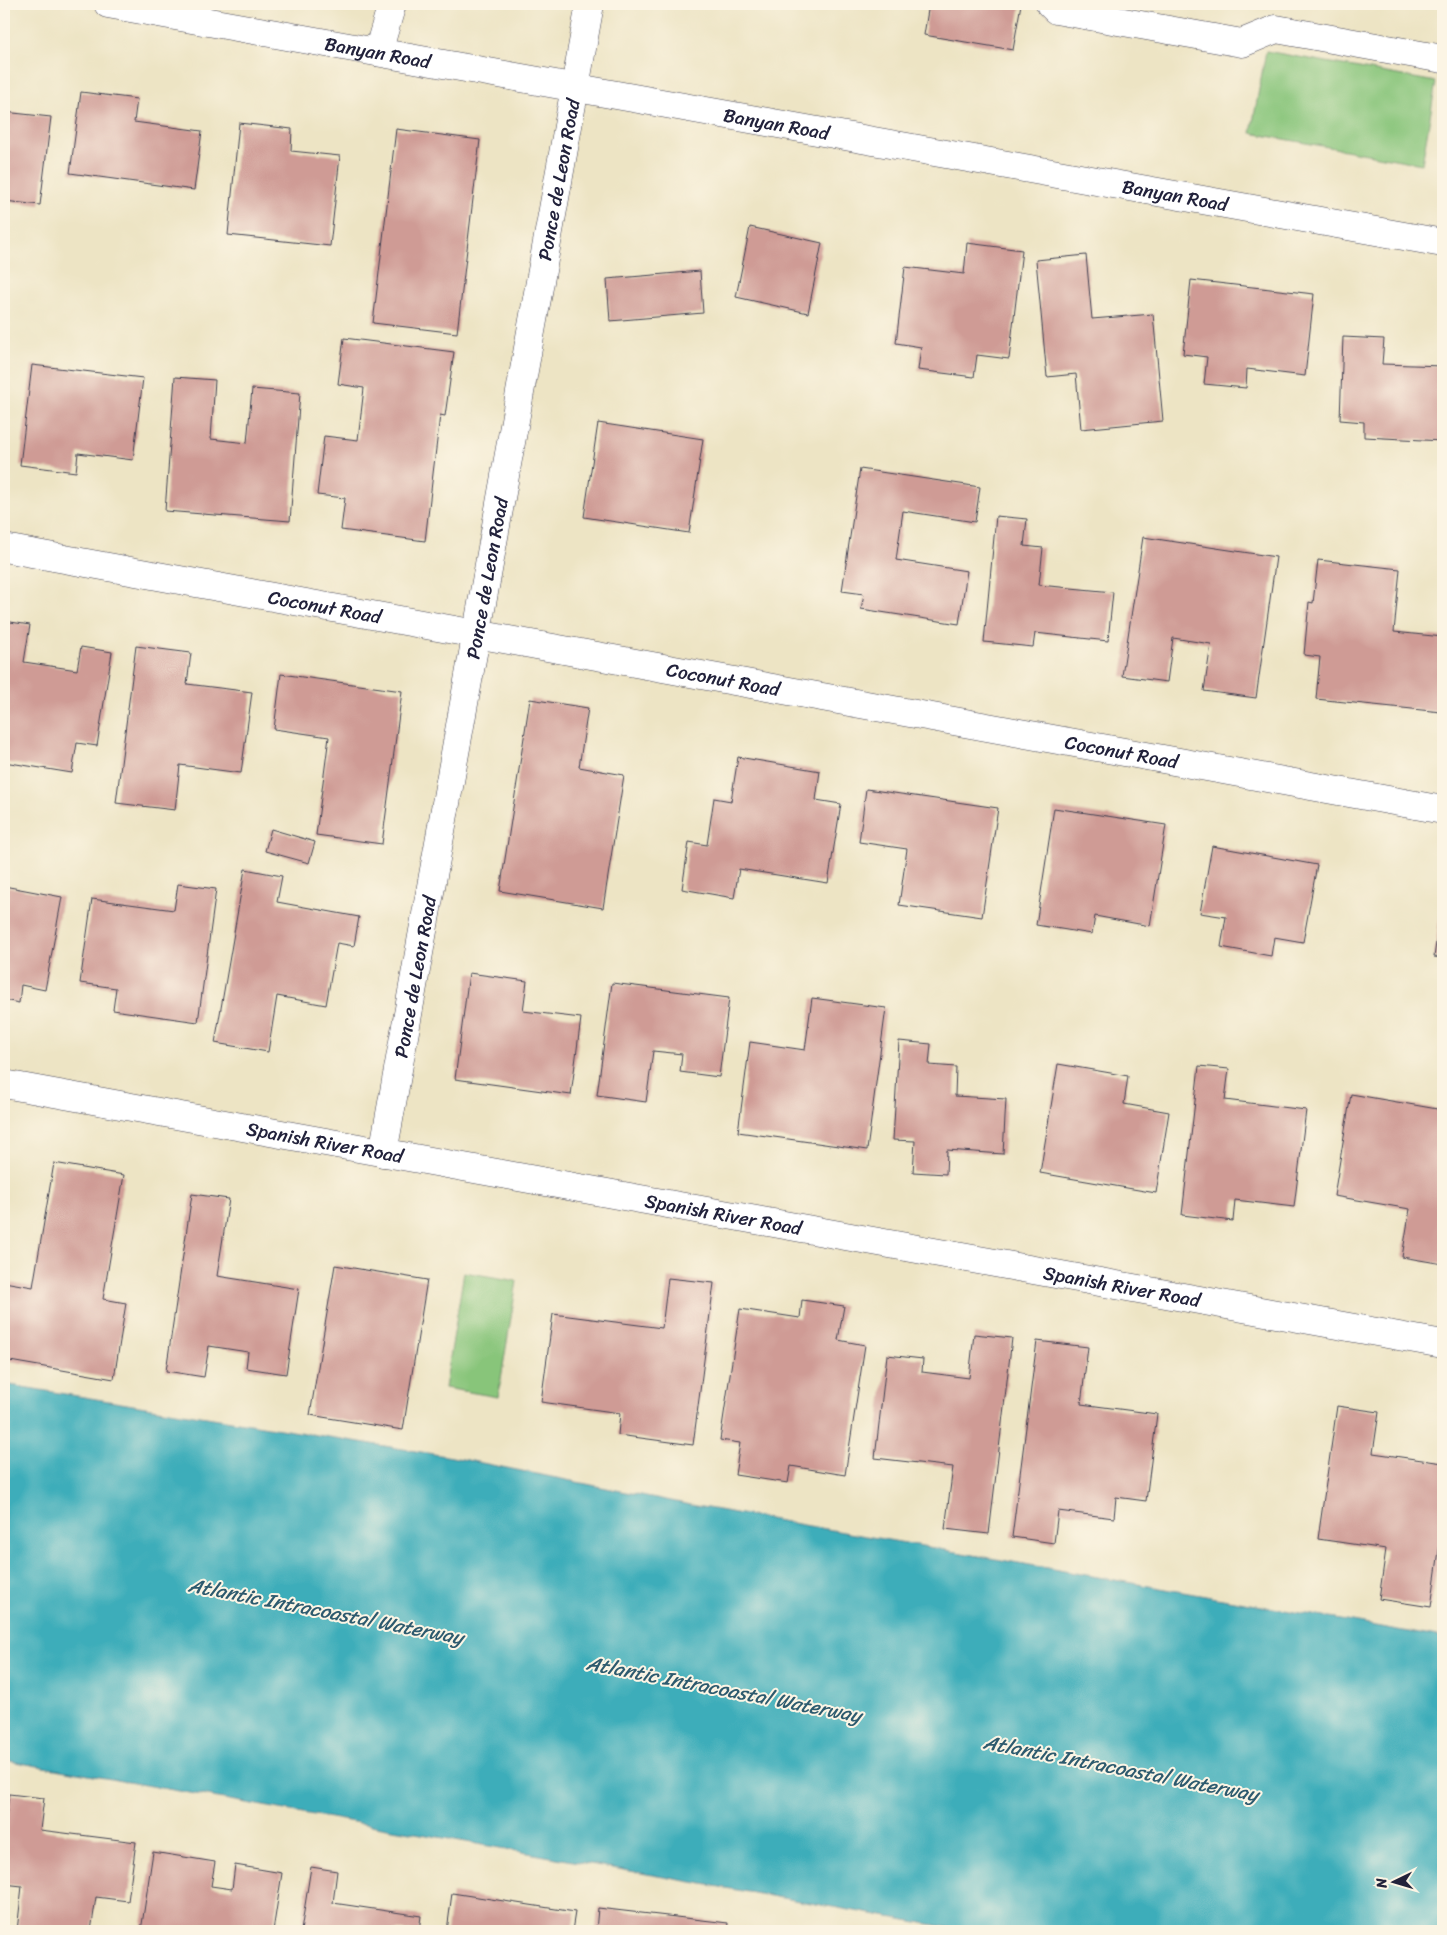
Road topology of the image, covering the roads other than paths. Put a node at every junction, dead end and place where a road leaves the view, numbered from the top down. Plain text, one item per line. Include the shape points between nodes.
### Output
1 (108, 4) edge
2 (392, 4) edge
3 (590, 4) edge
4 (1050, 4) edge
5 (378, 52) junction
6 (1443, 59) edge
7 (575, 88) junction
8 (1443, 243) edge
9 (4, 548) edge
10 (476, 635) junction
11 (1443, 810) edge
12 (4, 1084) edge
13 (383, 1153) junction
14 (1443, 1344) edge

1 - 5 street, Banyan Road
2 - 5 street
3 - 7 street, Ponce de Leon Road
4 - 6 street via 1056,10 1242,43 1276,29
5 - 7 street, Banyan Road
7 - 8 street, Banyan Road
7 - 10 street, Ponce de Leon Road
9 - 10 street, Coconut Road
10 - 11 street, Coconut Road
10 - 13 street, Ponce de Leon Road
12 - 13 street, Spanish River Road
13 - 14 street, Spanish River Road

